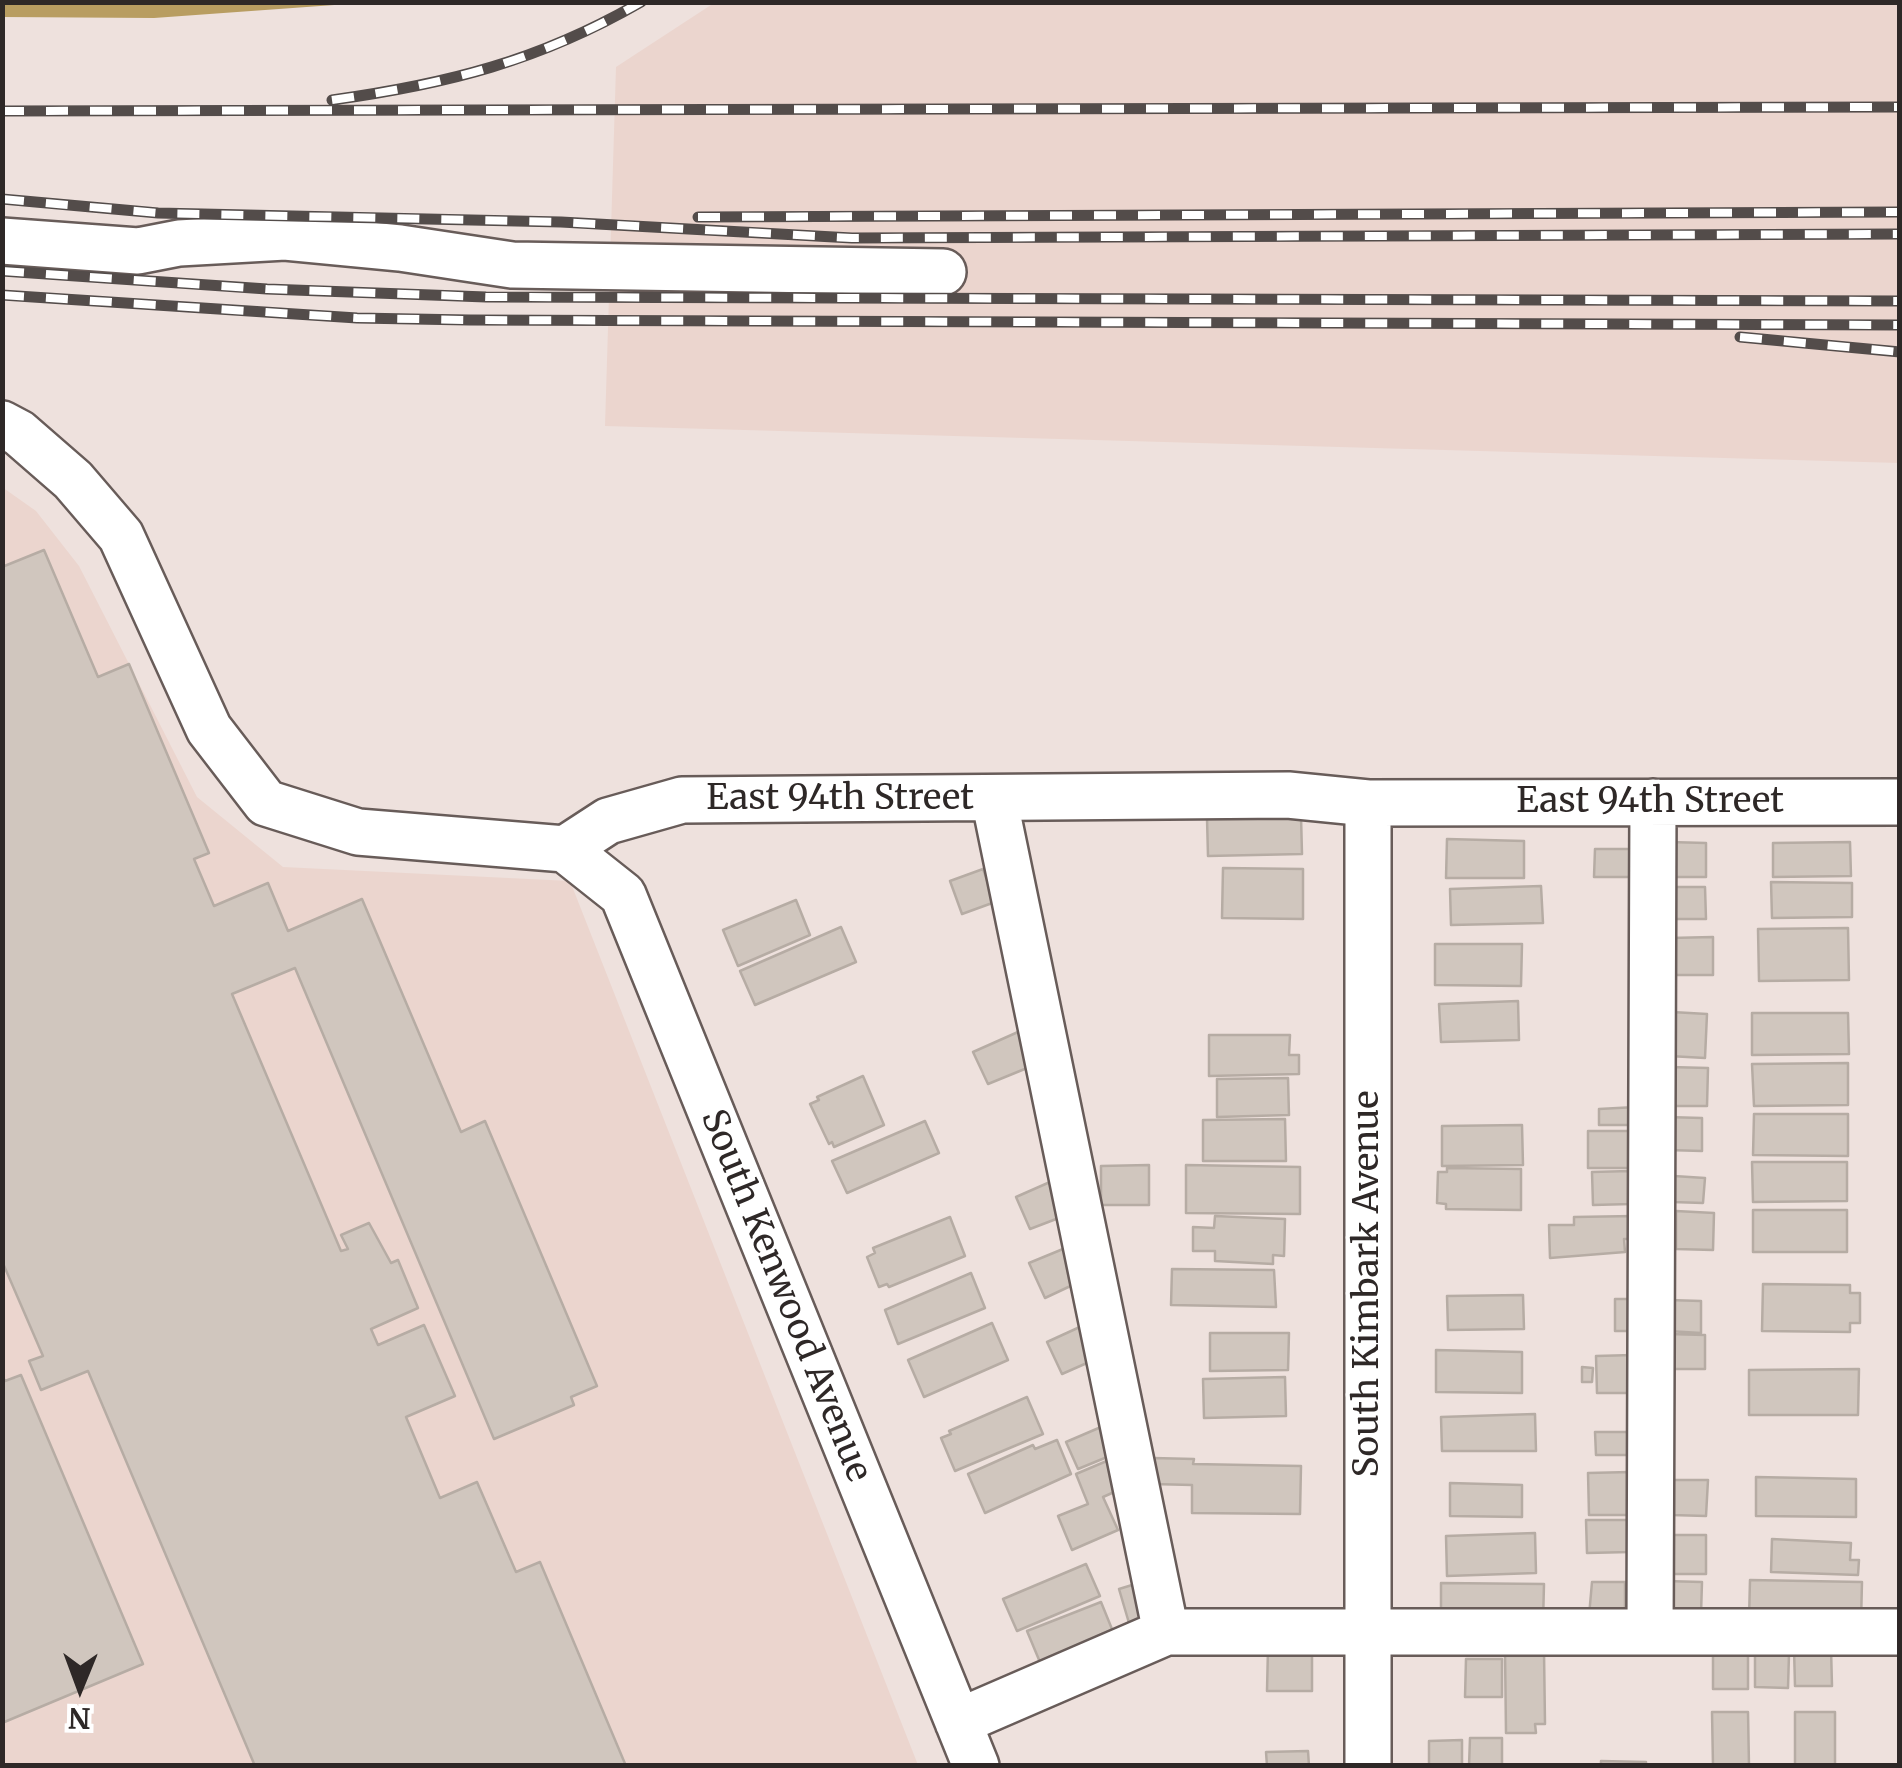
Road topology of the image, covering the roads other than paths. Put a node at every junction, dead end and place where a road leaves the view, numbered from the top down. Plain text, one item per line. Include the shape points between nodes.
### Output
1 (2, 241) edge
2 (943, 272) dead end
3 (2, 424) edge
4 (994, 798) junction
5 (1653, 802) junction
6 (1900, 802) edge
7 (1368, 803) junction
8 (565, 849) junction
9 (1166, 1632) junction
10 (1368, 1632) junction
11 (1650, 1632) junction
12 (1900, 1632) edge
13 (958, 1722) junction
14 (976, 1766) edge
15 (1368, 1766) edge

1 - 2 street via 138,252 285,237 512,266
3 - 8 street via 73,480 120,536 209,728 266,803 358,832
4 - 7 street, East 94th Street via 1288,796
4 - 8 street, East 94th Street via 682,800 608,821
4 - 9 street
5 - 6 street, East 94th Street
5 - 7 street, East 94th Street
5 - 11 street
7 - 10 street, South Kimbark Avenue
8 - 13 street, South Kenwood Avenue via 624,895
9 - 10 street
9 - 13 street
10 - 11 street
10 - 15 street, South Kimbark Avenue
11 - 12 street
13 - 14 street, South Kenwood Avenue

